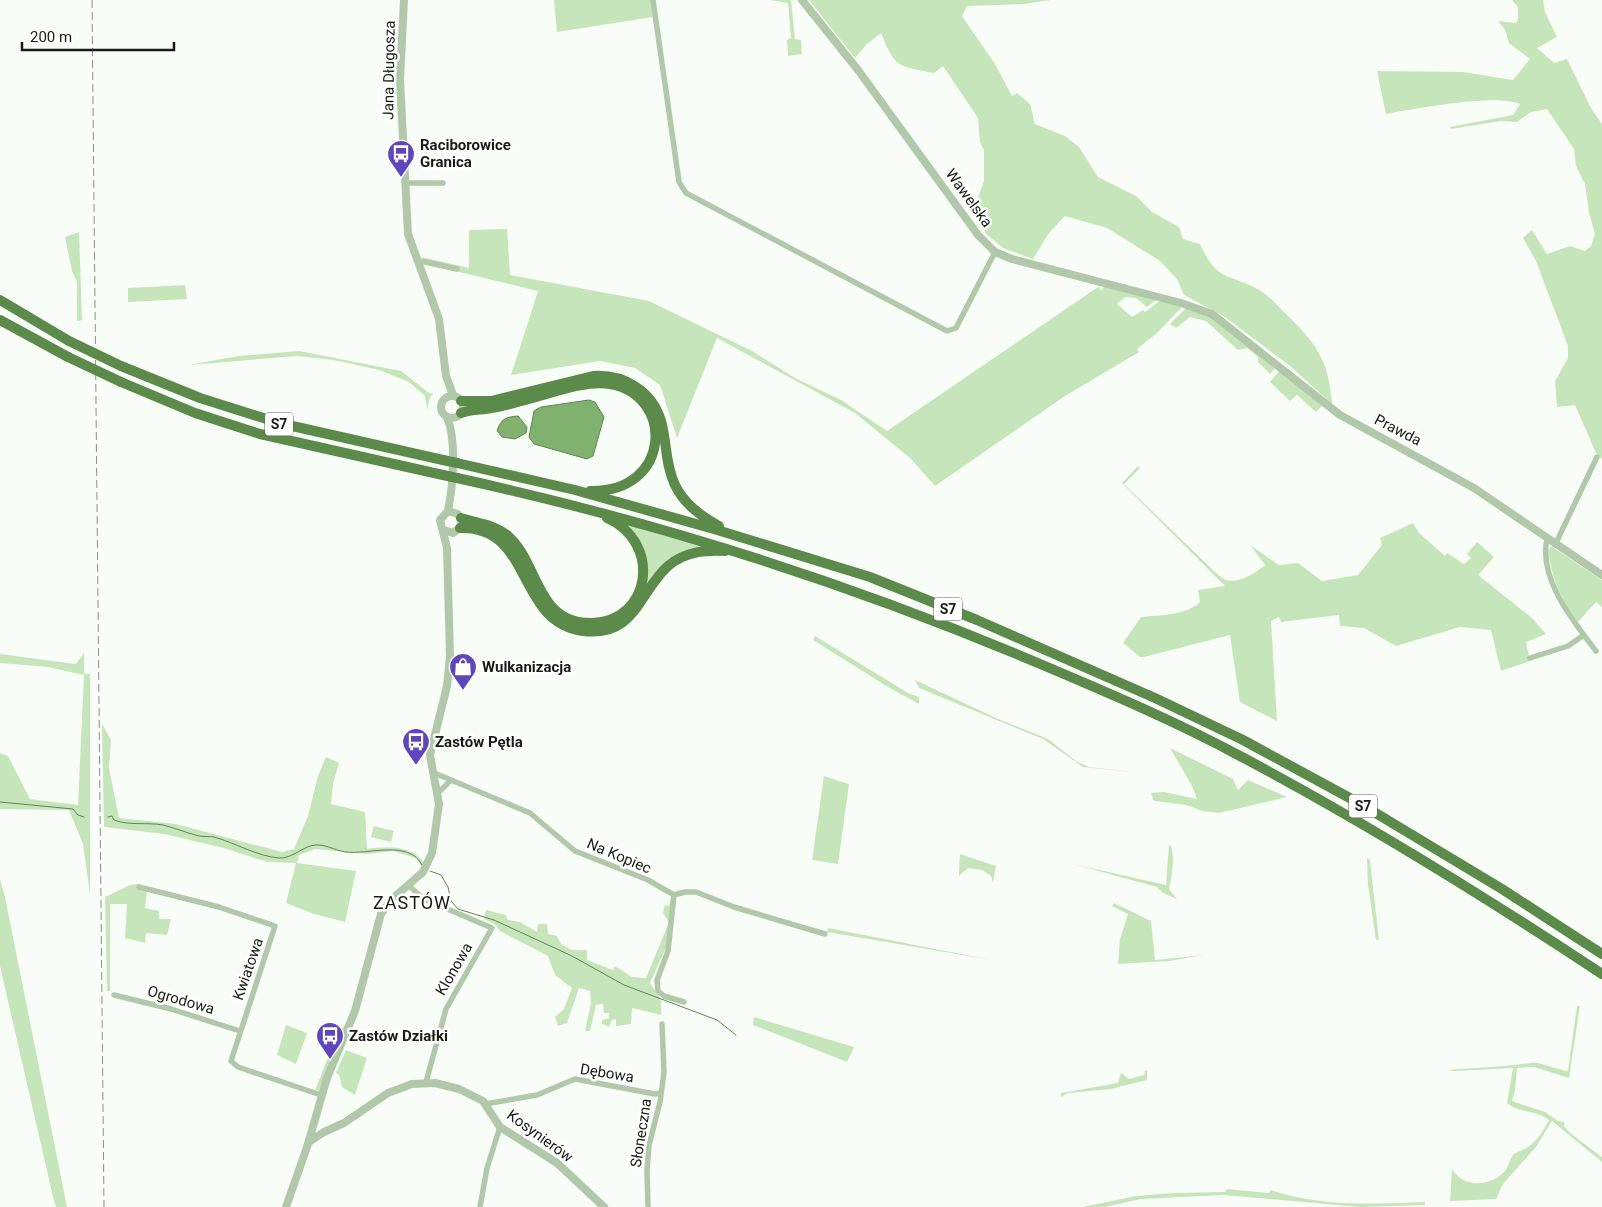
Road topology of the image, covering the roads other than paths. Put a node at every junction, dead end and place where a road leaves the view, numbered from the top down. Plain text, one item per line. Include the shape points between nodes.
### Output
1 (404, 0) edge
2 (653, 0) edge
3 (802, 0) edge
4 (443, 183) dead end
5 (405, 184) junction
6 (995, 252) junction
7 (416, 260) junction
8 (458, 269) dead end
9 (0, 300) edge
10 (1186, 305) joint
11 (0, 320) edge
12 (446, 376) junction
13 (457, 398) junction
14 (444, 399) junction
15 (455, 416) junction
16 (1597, 457) dead end
17 (575, 490) junction
18 (584, 508) junction
19 (455, 520) junction
20 (444, 530) junction
21 (745, 538) junction
22 (1547, 539) junction
23 (1555, 545) junction
24 (447, 548) junction
25 (748, 554) junction
26 (1602, 575) edge
27 (1584, 635) junction
28 (1596, 651) dead end
29 (1530, 658) dead end
30 (432, 771) junction
31 (451, 780) junction
32 (438, 793) junction
33 (408, 885) junction
34 (139, 887) dead end
35 (674, 896) junction
36 (825, 934) dead end
37 (1602, 954) edge
38 (1602, 974) edge
39 (114, 995) dead end
40 (684, 1002) dead end
41 (662, 1024) dead end
42 (240, 1031) junction
43 (426, 1082) junction
44 (660, 1093) junction
45 (321, 1095) junction
46 (485, 1104) junction
47 (313, 1125) junction
48 (500, 1127) junction
49 (324, 1132) junction
50 (309, 1142) junction
51 (286, 1207) edge
52 (480, 1207) edge
53 (604, 1207) edge
54 (648, 1207) edge

1 - 5 street, Jana Długosza via 400,80
2 - 6 street via 679,182 686,193 947,331 956,328
3 - 6 street, Wawelska via 858,70 978,234
4 - 5 street
5 - 7 street, Jana Długosza via 408,234
6 - 10 street, Wawelska
7 - 8 street
7 - 12 street, Jana Długosza via 438,319
9 - 17 highway, S7, bridge via 69,341 121,366 269,421
10 - 22 street, Prawda via 1225,322 1340,415 1453,476
11 - 18 highway, S7, bridge via 121,382 196,413 260,434
12 - 13 street
12 - 14 street
13 - 14 street
13 - 15 street
13 - 21 highway via 492,401 593,376 626,381 646,395 657,410 670,473 682,496 705,518
14 - 15 street via 441,407
15 - 17 highway via 594,384 615,385 633,393 648,409 654,427 654,449 648,465 636,478 618,488
15 - 19 street via 451,496
16 - 23 street
17 - 21 highway, S7
18 - 19 highway via 628,531 639,548 644,565 640,589 631,604 612,618 594,623 577,622 553,608 508,536 493,526
18 - 25 highway, S7
19 - 20 street
19 - 20 street via 440,520
19 - 24 street
19 - 25 highway via 500,540 514,557 543,610 561,624 583,631 608,629 627,619 662,572 683,556 712,550
20 - 24 street
21 - 37 highway, S7 via 870,577 1112,678 1243,740 1359,803
22 - 23 street, Prawda
22 - 27 street via 1546,552 1553,585
23 - 26 street, Prawda
24 - 30 street via 449,673 444,704 432,742
25 - 38 highway, S7 via 862,592 974,636 1103,690 1238,755 1492,901
27 - 28 street
27 - 29 street via 1568,646
30 - 31 street, Na Kopiec
30 - 32 street
31 - 32 street
31 - 35 street, Na Kopiec via 530,813 575,851 648,880
32 - 33 street via 430,858 423,872
33 - 43 street, Klonowa via 424,898 492,928 446,1009
33 - 45 street via 381,914 355,1011
34 - 42 street, Kwiatowa via 212,905 275,926
35 - 36 street via 696,892
35 - 40 street via 668,951 657,984 658,991 664,996
39 - 42 street, Ogrodowa
41 - 44 street via 664,1072
42 - 45 street, Kwiatowa via 231,1057 234,1064
43 - 46 street, Kosynierów via 459,1088
43 - 49 street, Kosynierów via 388,1093 344,1123
44 - 46 street, Dębowa via 575,1079 537,1095
44 - 54 street, Słoneczna via 648,1160
45 - 47 street
46 - 48 street, Kosynierów
47 - 49 street
47 - 50 street
48 - 52 street via 487,1168
48 - 53 street, Kosynierów via 557,1164
49 - 50 street, Kosynierów
50 - 51 street

